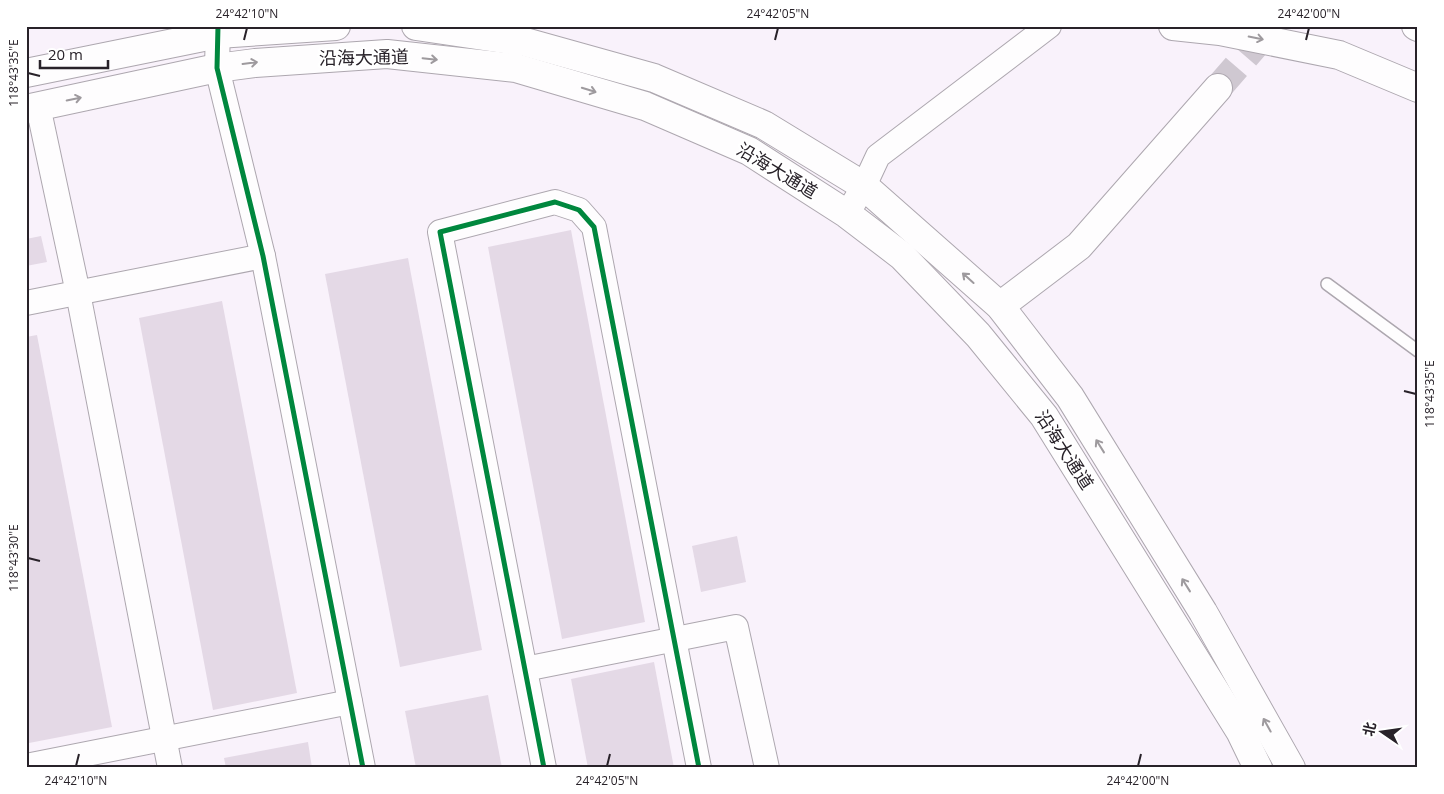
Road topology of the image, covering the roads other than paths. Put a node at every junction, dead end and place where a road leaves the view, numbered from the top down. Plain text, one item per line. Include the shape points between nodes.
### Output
1 (336, 26) edge
2 (416, 26) edge
3 (1049, 26) edge
4 (1173, 26) edge
5 (218, 30) edge
6 (218, 68) junction
7 (26, 73) edge
8 (1218, 88) tunnel mouth
9 (1418, 88) edge
10 (32, 108) edge
11 (864, 186) junction
12 (847, 214) junction
13 (263, 256) junction
14 (1327, 284) dead end
15 (78, 293) junction
16 (26, 303) edge
17 (1000, 306) junction
18 (1418, 351) edge
19 (674, 640) junction
20 (525, 669) junction
21 (350, 702) junction
22 (164, 739) junction
23 (26, 766) edge
24 (170, 768) edge
25 (363, 768) edge
26 (544, 768) edge
27 (699, 768) edge
28 (767, 768) edge
29 (1258, 768) edge
30 (1291, 768) edge

1 - 5 main road, 沿海大通道
2 - 11 main road, 沿海大通道 via 525,42 654,78 764,125
3 - 11 street via 878,156
4 -> 9 main road via 1220,31 1339,55
5 - 6 street
5 - 7 main road, 沿海大通道
10 -> 6 main road, 沿海大通道
6 -> 12 main road, 沿海大通道 via 255,62 387,54 516,68 645,106 749,151
6 - 13 street
8 - 17 main road via 1080,246
10 - 15 street
11 - 12 street
17 -> 11 main road, 沿海大通道
12 - 29 main road, 沿海大通道 via 902,256 978,335 1044,416 1240,731
13 - 15 street
13 - 21 street
14 - 18 lane
15 - 16 street
15 - 22 street
30 -> 17 main road, 沿海大通道 via 1203,612 1070,397
19 - 20 street
19 - 20 street via 594,227 579,210 555,202 440,232
19 - 27 street
19 - 28 street via 736,627
20 - 26 street
21 - 22 street
21 - 25 street
22 - 23 street
22 - 24 street

